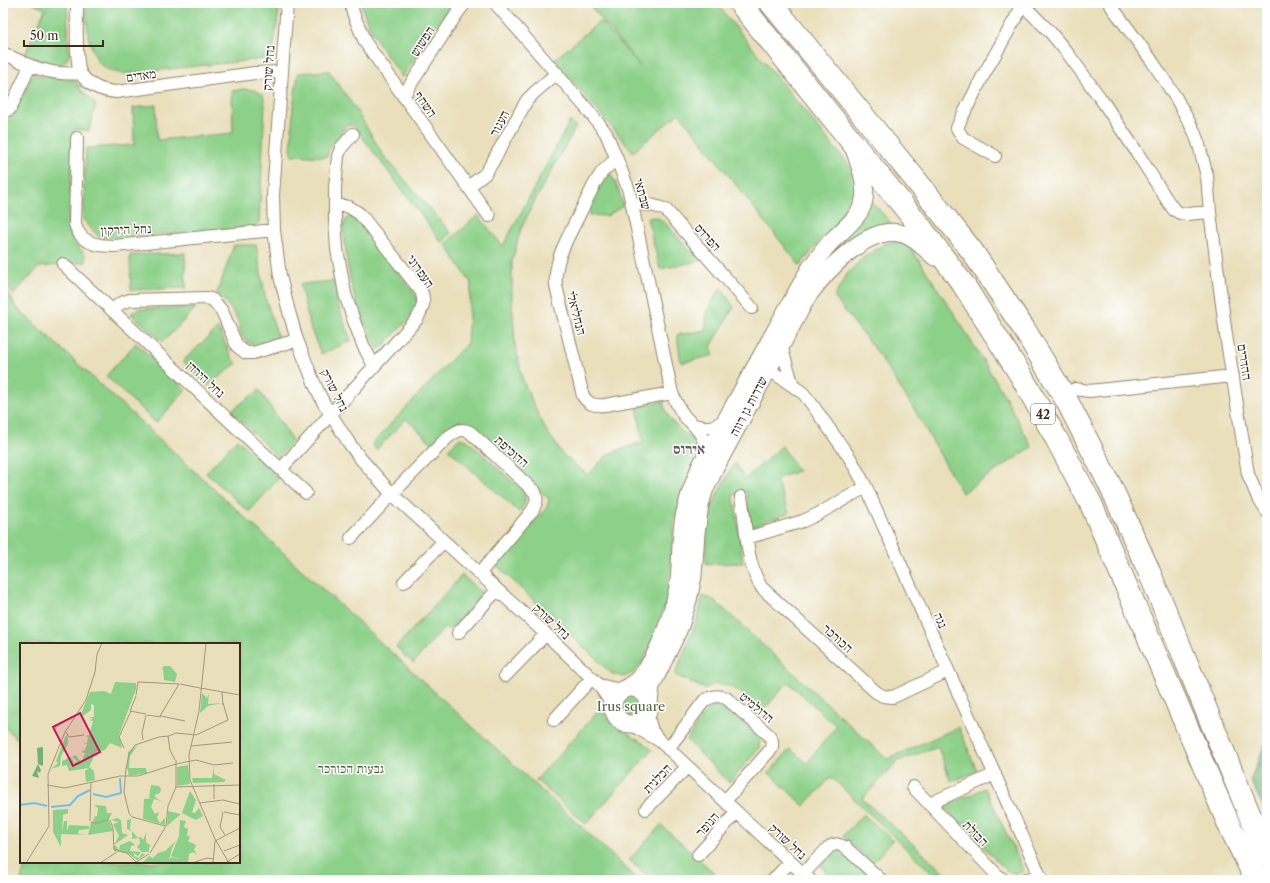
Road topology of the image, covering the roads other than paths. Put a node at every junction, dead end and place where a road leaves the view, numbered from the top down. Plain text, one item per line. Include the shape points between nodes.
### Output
1 (76, 3) edge
2 (287, 3) edge
3 (351, 3) edge
4 (465, 3) edge
5 (495, 3) edge
6 (740, 3) edge
7 (771, 3) edge
8 (1109, 3) edge
9 (1022, 4) edge
10 (3, 53) edge
11 (30, 66) junction
12 (282, 72) junction
13 (80, 73) junction
14 (556, 73) junction
15 (403, 96) junction
16 (3, 112) edge
17 (353, 134) dead end
18 (77, 138) dead end
19 (852, 141) junction
20 (995, 156) dead end
21 (617, 158) junction
22 (468, 187) junction
23 (335, 204) junction
24 (632, 205) junction
25 (1210, 212) junction
26 (489, 216) dead end
27 (274, 230) junction
28 (63, 264) dead end
29 (959, 279) junction
30 (752, 308) dead end
31 (112, 310) junction
32 (297, 340) junction
33 (773, 348) junction
34 (374, 366) junction
35 (768, 369) junction
36 (1233, 376) junction
37 (793, 386) junction
38 (672, 392) junction
39 (1063, 395) junction
40 (330, 413) junction
41 (727, 418) junction
42 (694, 425) junction
43 (707, 456) junction
44 (281, 469) junction
45 (866, 487) junction
46 (306, 493) dead end
47 (392, 494) junction
48 (741, 497) dead end
49 (1267, 512) edge
50 (351, 538) dead end
51 (747, 538) junction
52 (444, 541) junction
53 (479, 574) junction
54 (404, 582) dead end
55 (497, 590) junction
56 (458, 633) dead end
57 (546, 634) junction
58 (948, 671) junction
59 (505, 676) dead end
60 (595, 682) junction
61 (625, 688) junction
62 (613, 706) junction
63 (648, 708) junction
64 (554, 720) dead end
65 (630, 724) junction
66 (664, 745) junction
67 (687, 767) junction
68 (995, 774) junction
69 (913, 787) dead end
70 (725, 801) junction
71 (929, 804) junction
72 (646, 809) dead end
73 (737, 812) junction
74 (698, 855) dead end
75 (1267, 857) edge
76 (790, 862) junction
77 (806, 877) edge
78 (1041, 878) edge
79 (773, 880) edge
80 (880, 880) edge
81 (1004, 880) edge
82 (1024, 880) edge
83 (1256, 880) edge

1 - 13 street
2 - 12 street, נחל שורק
3 - 15 street, השחף via 365,42
4 - 15 street, הפשוש
5 - 14 street, שבתאי
6 - 19 highway, 42
7 - 39 highway, 42 via 972,251 1024,329
8 - 25 street, ההדרים via 1152,61 1194,130 1207,176
9 - 20 street via 957,128 963,138
9 - 25 street via 1064,49 1103,102 1174,210 1188,214
10 - 11 street
11 - 13 street via 58,73
11 - 16 street via 10,109
12 - 13 street, מאדים via 255,73 116,92 95,86
12 - 27 street, נחל שורק via 273,195
14 - 21 street, שבתאי via 606,133
14 - 22 street, העגור via 527,100 485,174
15 - 22 street, השחף
17 - 23 street via 341,148 338,156
18 - 27 street, נחל הירקון via 75,224 79,234 94,244 115,246
19 - 29 highway, 42 via 922,228
19 - 33 street, שדרות גן רווה via 864,183 863,206 809,270
21 - 24 street, שבתאי
21 - 38 street, הנחליאלי via 602,172 595,183 561,250 555,278 556,286 587,401 606,405
22 - 26 street, השחף
23 - 34 street via 345,294 363,345
23 - 34 street, העפרוני via 349,207 360,214 424,297 422,310 417,319
24 - 30 street, הפרדס via 649,204 666,210
24 - 38 street, שבתאי
25 - 36 street, ההדרים
27 - 32 street, נחל שורק via 280,276
28 - 31 street, נחל הירדן
29 - 33 street, שדרות גן רווה via 912,238 901,233 878,235 860,244 839,260 822,278
29 - 83 highway, 42 via 1020,374 1091,504 1230,827
31 - 32 street via 130,300 207,298 213,300 222,311 237,346 246,352 253,353
31 - 44 street, נחל הירדן
32 - 40 street, נחל שורק via 315,385
33 - 35 street, שדרות גן רווה
33 - 37 street
33 - 41 street, שדרות גן רווה
34 - 40 street, העפרוני
35 - 37 street, נגה
35 - 63 street, שדרות גן רווה via 704,491 697,519 693,576 688,600 680,626 651,686
36 - 39 street via 1089,391 1075,389
36 - 49 street, ההדרים via 1248,474
37 - 45 street, נגה via 811,402 850,458
38 - 42 street, שבתאי via 677,405
39 - 75 highway, 42 via 1114,494
40 - 44 street
40 - 47 street, נחל שורק via 360,458
41 - 42 street via 709,428
41 - 43 street, שדרות גן רווה
42 - 43 street, שבתאי via 704,438
43 - 61 street, שדרות גן רווה via 695,478 686,506 679,582 671,616 646,670 636,683
44 - 46 street, נחל הירדן
45 - 51 street via 803,521
45 - 58 street, נגה
47 - 50 street
47 - 52 street, נחל שורק
47 - 53 street, הדוכיפת via 448,437 459,430 470,432 535,492 538,498 532,511
48 - 51 street, הכורכר
51 - 58 street, הכורכר via 756,579 762,588 876,692 893,697
52 - 53 street, נחל שורק
52 - 54 street
53 - 55 street, נחל שורק
55 - 56 street
55 - 57 street, נחל שורק
57 - 59 street
57 - 60 street, נחל שורק
58 - 68 street, נגה
60 - 61 street via 616,689
60 - 62 street, נחל שורק
60 - 64 street
61 - 62 street via 616,694
61 - 63 street via 633,687 644,692
62 - 65 street via 617,717
63 - 65 street via 638,722
63 - 66 street, נחל שורק via 652,731
65 - 66 street, נחל שורק
66 - 67 street, נחל שורק
66 - 70 street, הדולמיט via 704,701 718,696 726,698 768,735 772,741 772,748
67 - 70 street, נחל שורק
67 - 72 street, הכלנית
68 - 71 street
68 - 78 street, נגה
69 - 71 street, הבזלת
70 - 73 street, נחל שורק
71 - 81 street, הבזלת
73 - 74 street, הנופר
73 - 76 street, נחל שורק
76 - 77 street, נחל שורק
76 - 79 street
77 - 80 street via 829,847 839,844
78 - 82 street

